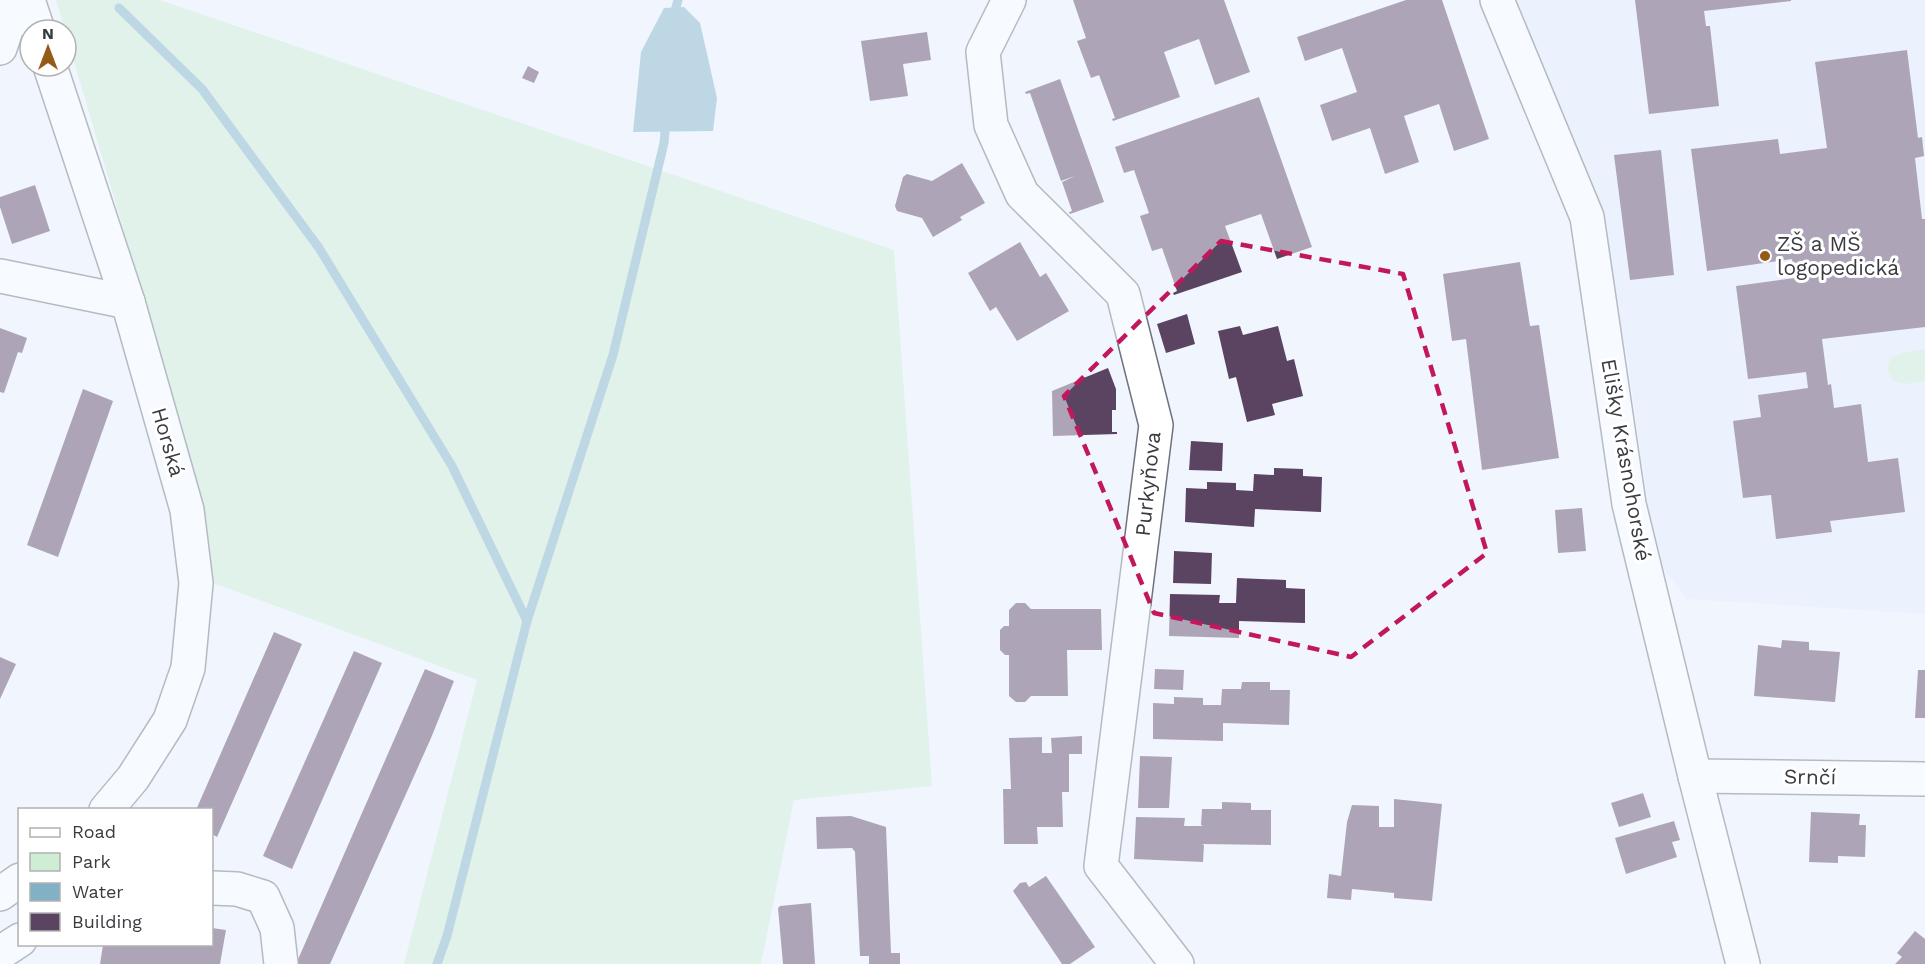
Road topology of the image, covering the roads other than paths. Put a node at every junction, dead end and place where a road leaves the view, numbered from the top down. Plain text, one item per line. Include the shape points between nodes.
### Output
1 (16, 0) edge
2 (28, 0) edge
3 (1009, 0) edge
4 (1497, 0) edge
5 (34, 18) edge
6 (0, 48) edge
7 (54, 78) edge
8 (0, 276) edge
9 (128, 302) junction
10 (1695, 776) junction
11 (1925, 779) edge
12 (108, 808) edge
13 (18, 881) edge
14 (213, 888) edge
15 (0, 894) edge
16 (18, 941) edge
17 (0, 953) edge
18 (281, 964) edge
19 (1177, 964) edge
20 (1743, 964) edge

1 - 6 street
2 - 5 street
3 - 19 street, Purkyňova via 983,52 991,125 1022,194 1122,294 1156,425 1101,866
4 - 10 street, Elišky Krásnohorské via 1587,217 1629,504
7 - 9 street, Horská
8 - 9 street
9 - 12 street, Horská via 187,510 196,583 188,668 170,720 133,778
10 - 11 street, Srnčí
10 - 20 street, Elišky Krásnohorské
13 - 15 street
14 - 18 street via 237,889 263,897 277,928
16 - 17 street

